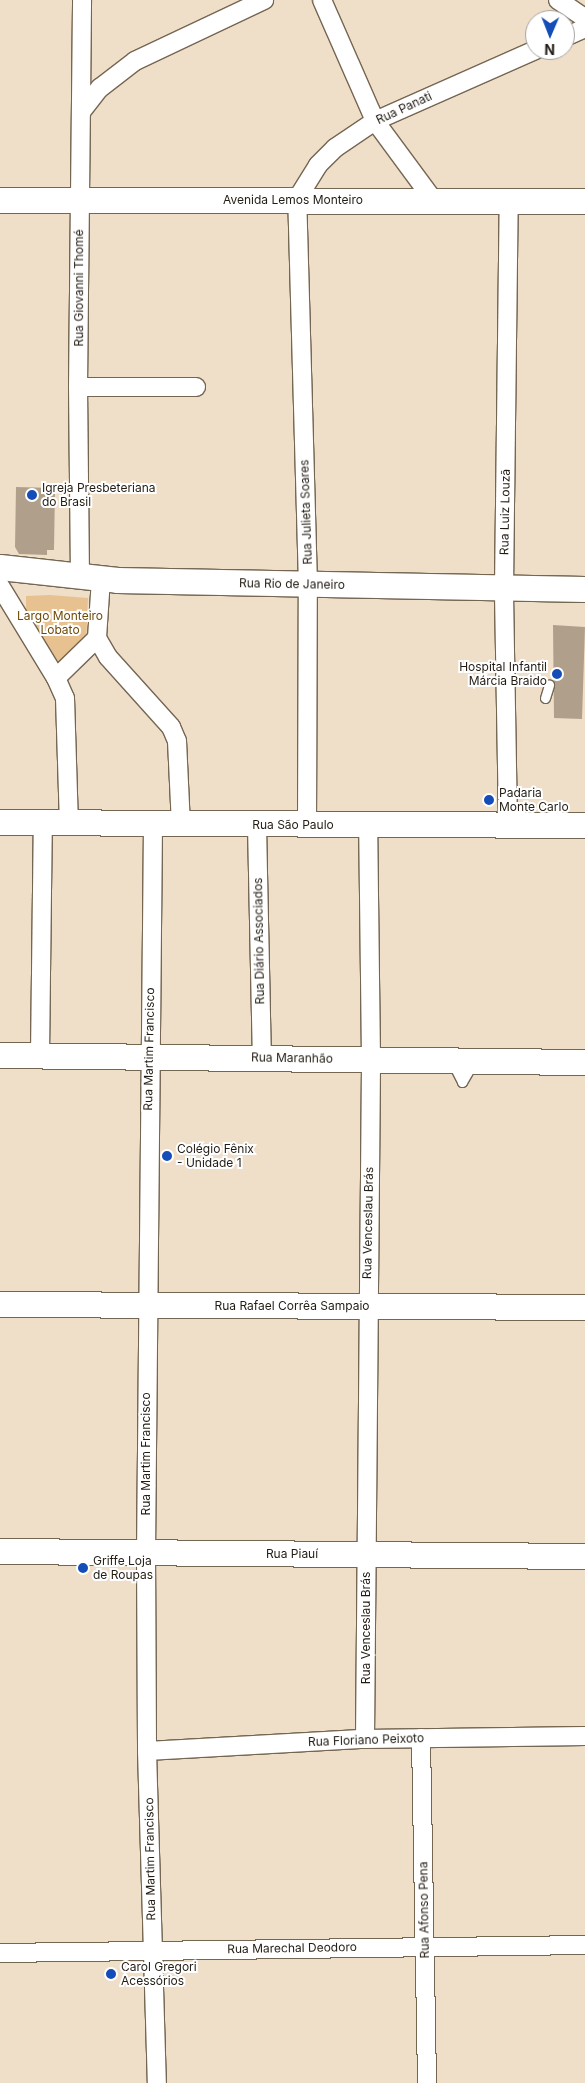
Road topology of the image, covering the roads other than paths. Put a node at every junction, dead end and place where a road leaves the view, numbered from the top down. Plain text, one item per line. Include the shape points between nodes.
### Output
1 (82, 0) edge
2 (264, 0) edge
3 (322, 0) edge
4 (558, 0) edge
5 (232, 6) edge
6 (585, 18) edge
7 (525, 54) edge
8 (80, 112) junction
9 (375, 121) junction
10 (297, 199) junction
11 (0, 200) edge
12 (80, 200) junction
13 (434, 201) junction
14 (509, 201) junction
15 (585, 202) edge
16 (78, 387) junction
17 (196, 387) dead end
18 (0, 567) edge
19 (90, 578) junction
20 (308, 585) junction
21 (0, 586) edge
22 (504, 588) junction
23 (585, 589) edge
24 (97, 638) junction
25 (56, 678) junction
26 (549, 685) dead end
27 (545, 698) dead end
28 (0, 822) edge
29 (43, 823) junction
30 (70, 823) junction
31 (508, 823) junction
32 (153, 825) junction
33 (181, 825) junction
34 (257, 825) junction
35 (307, 825) junction
36 (585, 825) edge
37 (368, 826) junction
38 (40, 1055) junction
39 (0, 1056) edge
40 (148, 1057) junction
41 (262, 1058) junction
42 (371, 1060) junction
43 (585, 1062) edge
44 (0, 1304) edge
45 (147, 1305) junction
46 (367, 1306) junction
47 (585, 1307) edge
48 (0, 1551) edge
49 (146, 1553) junction
50 (366, 1554) junction
51 (585, 1556) edge
52 (585, 1736) edge
53 (421, 1738) junction
54 (365, 1739) junction
55 (148, 1751) junction
56 (585, 1944) edge
57 (424, 1945) junction
58 (152, 1950) junction
59 (0, 1952) edge
60 (157, 2083) edge
61 (427, 2083) edge

1 - 8 street, Rua Giovanni Thomé
2 - 5 street
3 - 9 street
4 - 6 street
5 - 8 street via 118,72
7 - 9 street, Rua Panati
8 - 12 street, Rua Giovanni Thomé
9 - 10 street, Rua Panati via 335,148 318,165
9 - 13 street
10 - 12 street, Avenida Lemos Monteiro
10 - 13 street, Avenida Lemos Monteiro
10 - 20 street, Rua Julieta Soares
11 - 12 street, Avenida Lemos Monteiro
12 - 16 street, Rua Giovanni Thomé
13 - 14 street, Avenida Lemos Monteiro
14 - 15 street, Avenida Lemos Monteiro
14 - 22 street, Rua Luiz Louzã
16 - 17 street
16 - 19 street, Rua Giovanni Thomé
18 - 19 street, Rua Rio de Janeiro
19 - 20 street, Rua Rio de Janeiro
19 - 24 street, Rua Giovanni Thomé
20 - 22 street, Rua Rio de Janeiro
20 - 35 street, Rua Julieta Soares
21 - 25 street
22 - 23 street, Rua Rio de Janeiro
22 - 31 street, Rua Luiz Louzã
24 - 25 street
24 - 33 street via 108,657 171,727 177,741
25 - 30 street via 66,710
26 - 27 lane
28 - 29 street, Rua São Paulo
29 - 30 street, Rua São Paulo
29 - 38 street
30 - 32 street, Rua São Paulo
31 - 36 street, Rua São Paulo
31 - 37 street, Rua São Paulo
32 - 33 street, Rua São Paulo
32 - 40 street, Rua Martim Francisco
33 - 34 street, Rua São Paulo
34 - 35 street, Rua São Paulo
34 - 41 street, Rua Diário Associados
35 - 37 street, Rua São Paulo
37 - 42 street, Rua Venceslau Brás
38 - 39 street, Rua Maranhão
38 - 40 street, Rua Maranhão
40 - 41 street, Rua Maranhão
40 - 45 street, Rua Martim Francisco
41 - 42 street, Rua Maranhão
42 - 43 street, Rua Maranhão
42 - 46 street, Rua Venceslau Brás
44 - 45 street, Rua Rafael Corrêa Sampaio
45 - 46 street, Rua Rafael Corrêa Sampaio
45 - 49 street, Rua Martim Francisco
46 - 47 street, Rua Rafael Corrêa Sampaio
46 - 50 street, Rua Venceslau Brás
48 - 49 street, Rua Piauí
49 - 50 street, Rua Piauí
49 - 55 street, Rua Martim Francisco
50 - 51 street, Rua Piauí
50 - 54 street, Rua Venceslau Brás
52 - 53 street, Rua Floriano Peixoto
53 - 54 street, Rua Floriano Peixoto
53 - 57 street, Rua Afonso Pena
54 - 55 street, Rua Floriano Peixoto
55 - 58 street, Rua Martim Francisco
56 - 57 street, Rua Marechal Deodoro
57 - 58 street, Rua Marechal Deodoro
57 - 61 street, Rua Afonso Pena
58 - 59 street, Rua Marechal Deodoro
58 - 60 street, Rua Martim Francisco

